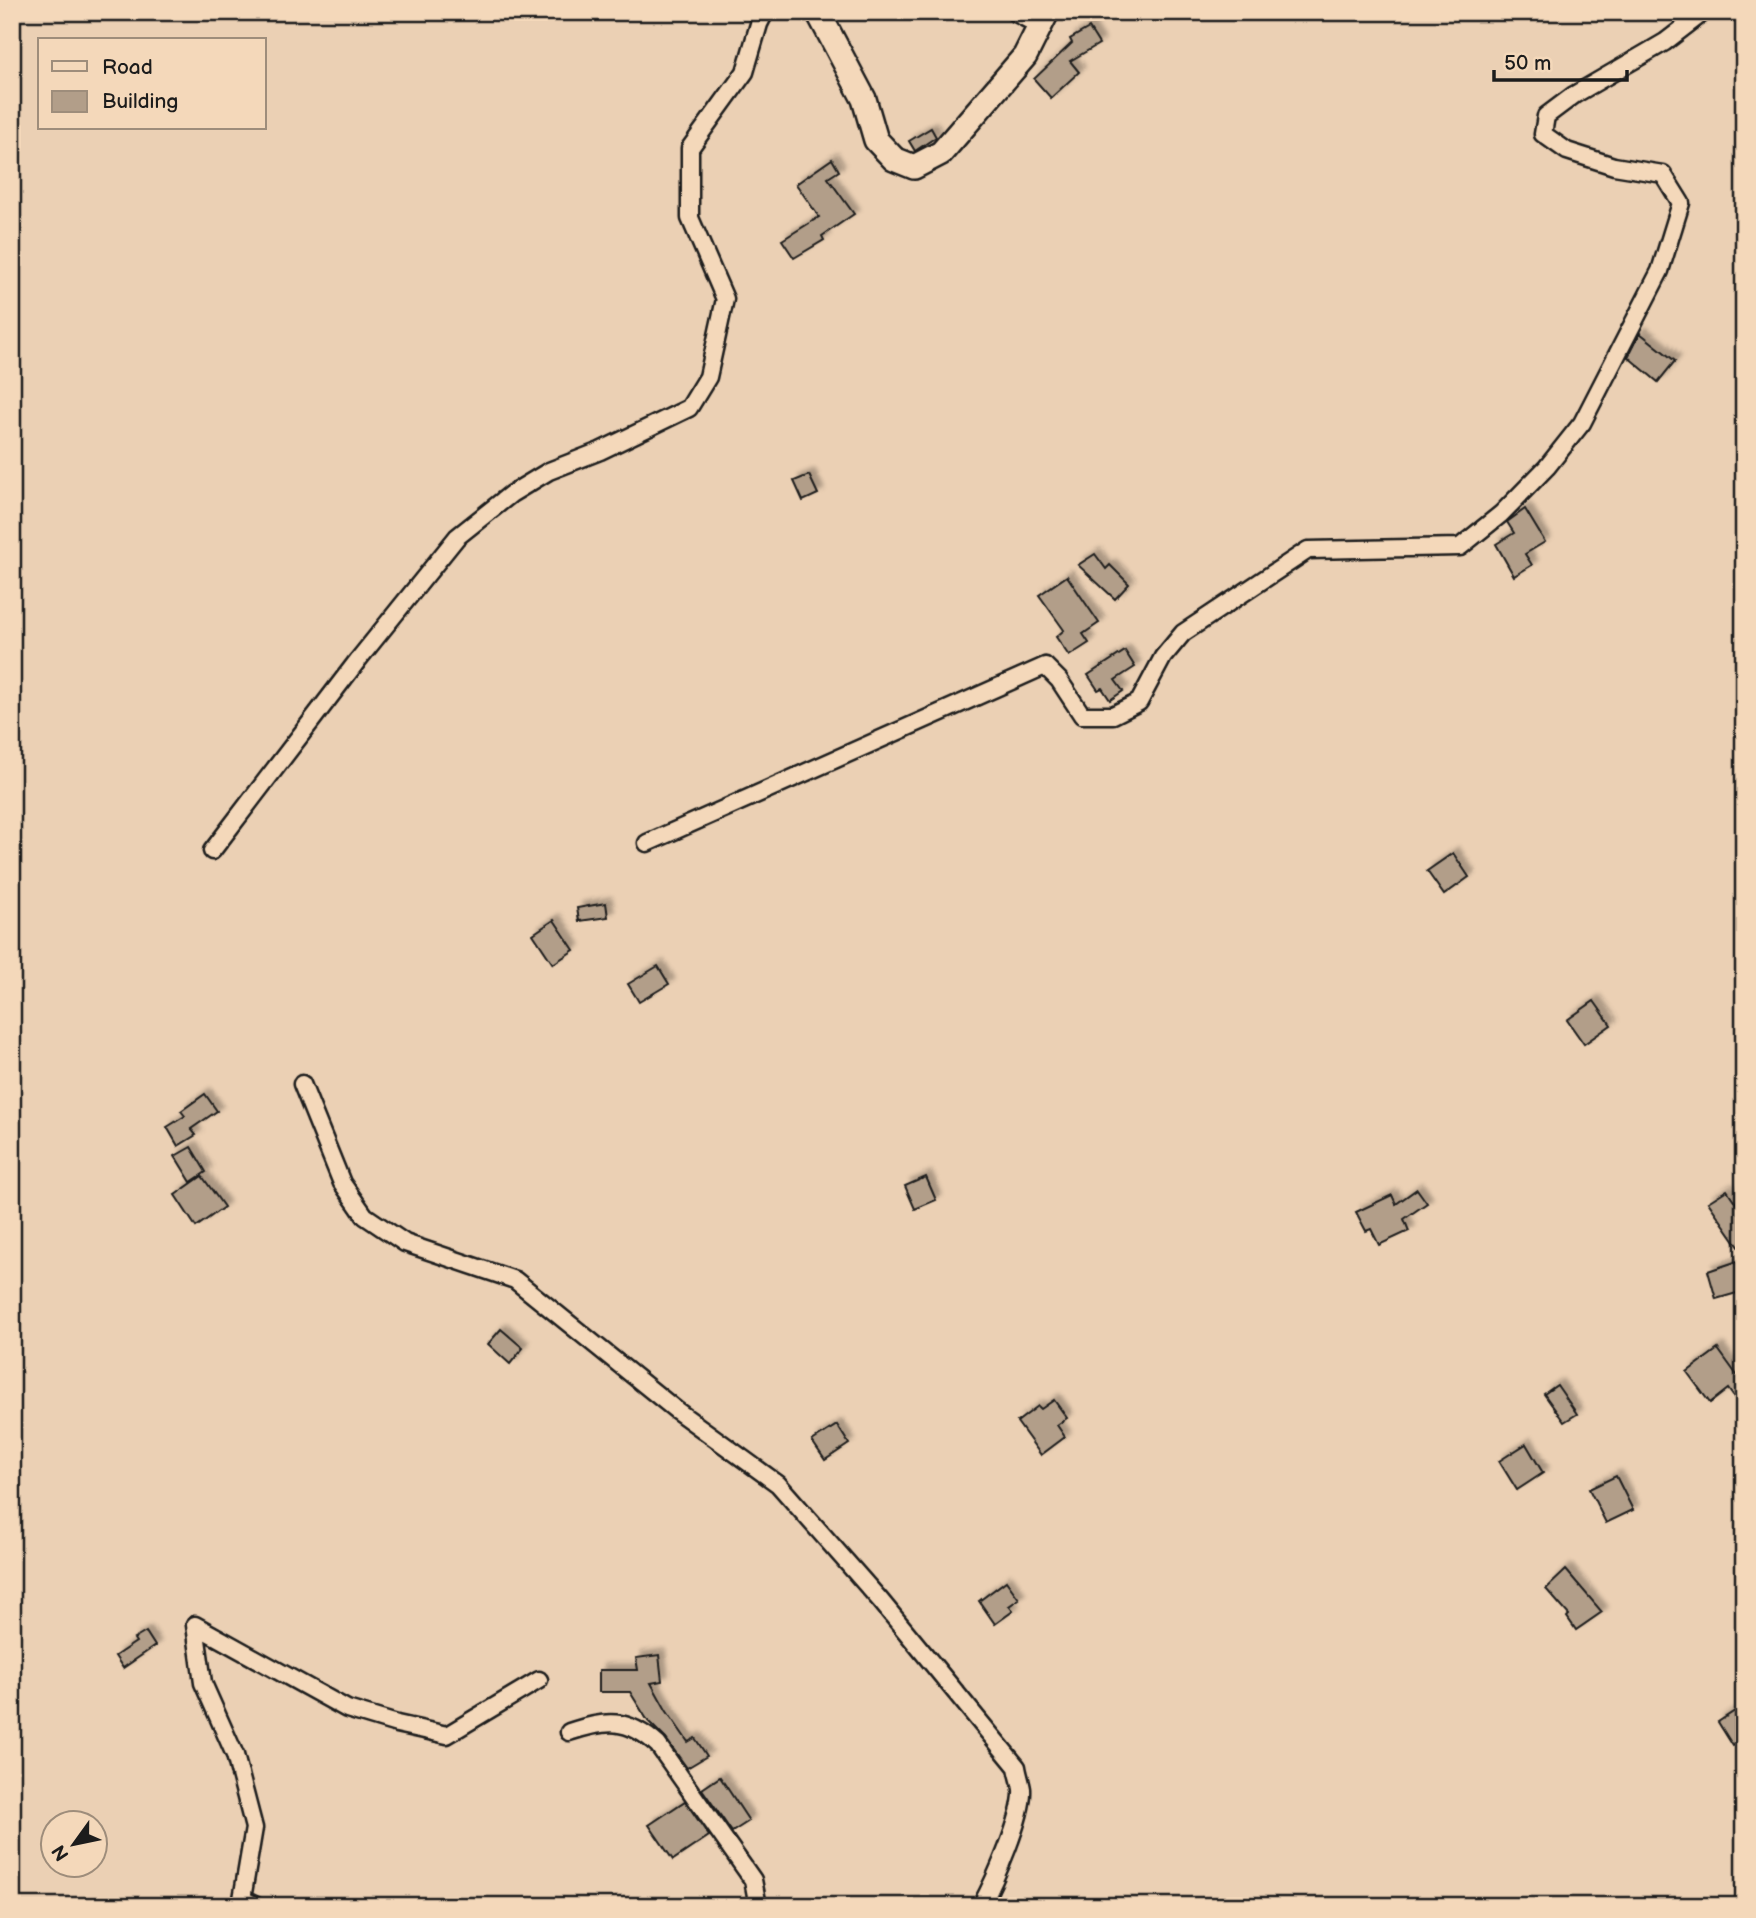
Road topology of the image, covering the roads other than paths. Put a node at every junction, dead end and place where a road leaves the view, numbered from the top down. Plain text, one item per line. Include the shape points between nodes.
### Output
1 (765, 12) edge
2 (818, 12) edge
3 (1014, 12) edge
4 (1703, 12) edge
5 (1044, 19) edge
6 (647, 843) dead end
7 (212, 851) dead end
8 (302, 1084) dead end
9 (539, 1680) dead end
10 (569, 1732) dead end
11 (256, 1906) edge
12 (758, 1906) edge
13 (981, 1906) edge

1 - 7 street via 745,72 690,148 690,218 724,299 708,377 689,408 550,471 457,537
2 - 5 main road via 864,99 876,140 894,159 914,167 941,153 1025,56
3 - 5 street
4 - 6 street via 1665,42 1546,116 1543,134 1567,151 1614,166 1663,174 1681,203 1660,271 1583,423 1548,467 1460,547 1308,550 1183,633 1163,657 1139,702 1113,715 1082,715 1045,666
8 - 13 street via 342,1183 365,1216 405,1243 515,1280 676,1410 778,1484 880,1600 1017,1767 1020,1807
9 - 11 street via 447,1735 347,1709 195,1625 203,1683 235,1755 254,1828 242,1899
10 - 12 street via 598,1723 622,1723 658,1745 753,1880

